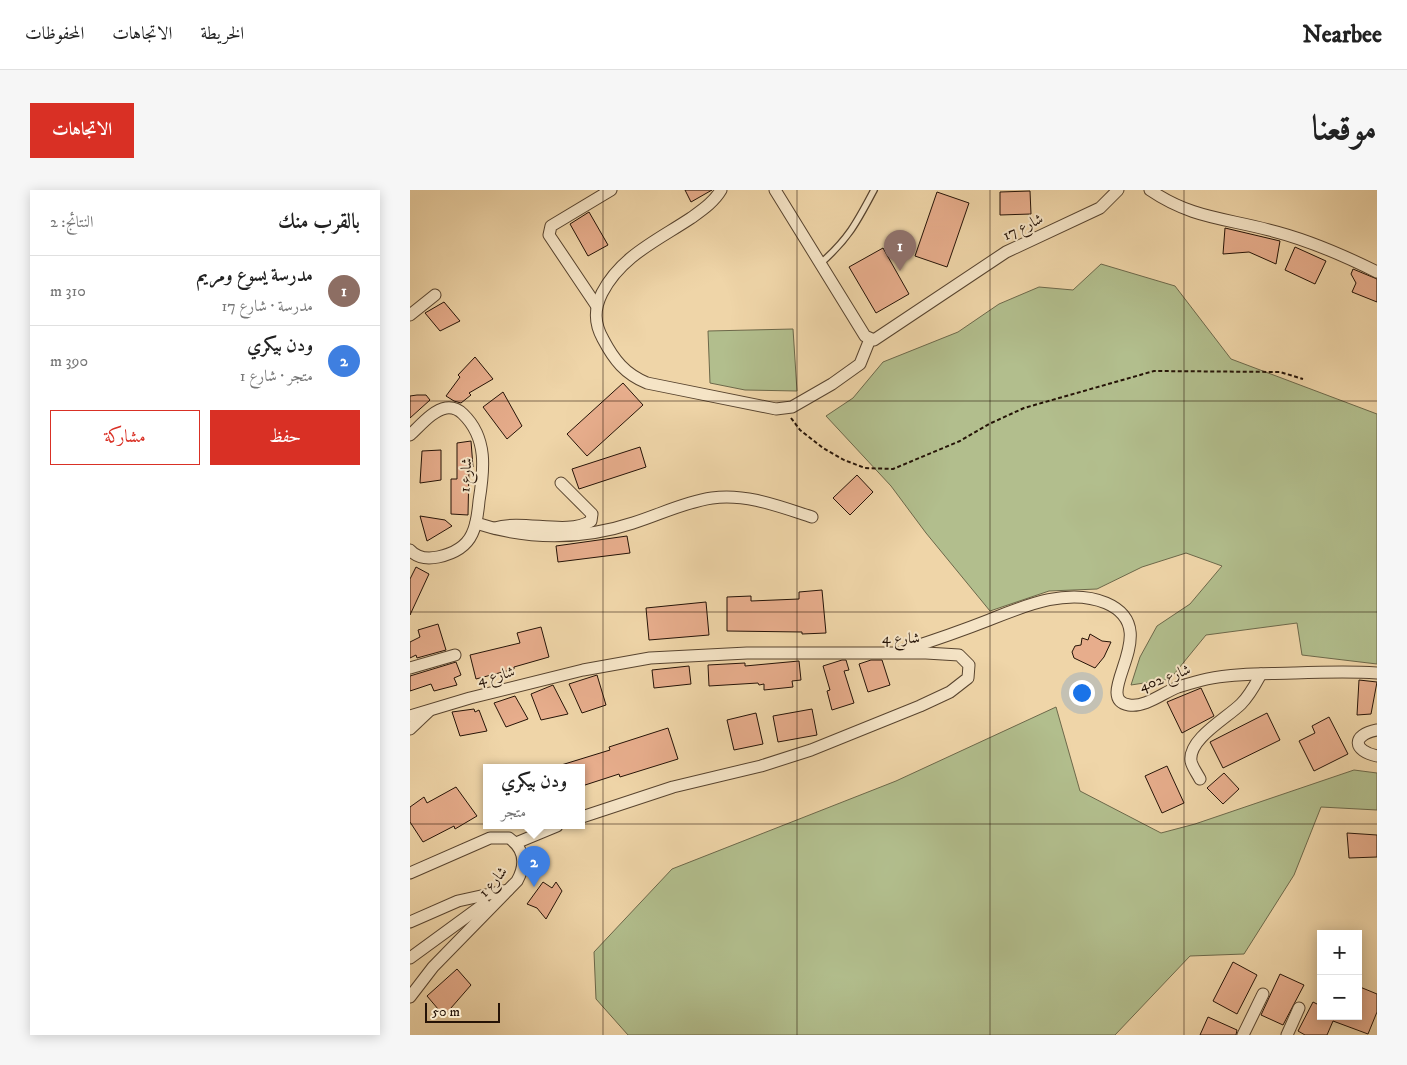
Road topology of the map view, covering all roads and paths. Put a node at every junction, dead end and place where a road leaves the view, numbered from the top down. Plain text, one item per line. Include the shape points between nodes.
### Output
1 (611, 190) edge
2 (721, 190) edge
3 (775, 190) edge
4 (874, 190) edge
5 (1118, 190) edge
6 (1150, 190) edge
7 (821, 263) junction
8 (1377, 272) edge
9 (434, 294) dead end
10 (596, 306) junction
11 (410, 315) edge
12 (870, 339) junction
13 (1303, 379) dead end
14 (784, 408) junction
15 (410, 435) edge
16 (561, 483) dead end
17 (812, 517) dead end
18 (476, 523) junction
19 (493, 529) junction
20 (410, 550) edge
21 (891, 653) junction
22 (455, 655) dead end
23 (410, 668) edge
24 (1377, 673) edge
25 (1261, 674) junction
26 (430, 710) junction
27 (410, 716) edge
28 (410, 729) edge
29 (1377, 730) edge
30 (1377, 756) edge
31 (1200, 779) dead end
32 (585, 816) edge
33 (550, 829) edge
34 (516, 843) junction
35 (410, 873) edge
36 (503, 890) junction
37 (410, 922) edge
38 (410, 958) edge
39 (1263, 994) dead end
40 (410, 997) edge
41 (1300, 1008) dead end
42 (1243, 1035) edge
43 (1288, 1035) edge

1 - 10 street via 549,230
2 - 10 street via 701,211 640,250 616,270
3 - 7 street
4 - 7 lane via 842,245
5 - 12 street, شارع 17 via 1100,208 1028,240 877,339
6 - 8 street via 1182,209 1283,233
7 - 12 street via 865,336
9 - 11 street
10 - 14 street via 597,328 620,366 632,377 669,388
12 - 14 street via 860,364 792,407
13 - 14 path via 1280,372 1154,370 1024,408 893,470 865,468 823,448 800,430
15 - 18 street, شارع 1 via 438,410 448,407 458,410 472,423 482,447 484,469
16 - 19 street via 589,509 591,520 571,526 512,524
17 - 19 street via 748,499 714,497 620,527 583,535 525,535
18 - 19 street
18 - 20 street, شارع 1 via 463,546 447,555 420,557
21 - 25 street, شارع 402 via 1035,603 1066,598 1106,603 1128,624 1131,647 1116,692 1126,705 1208,679
21 - 26 street, شارع 4 via 747,654 629,660
21 - 32 street, شارع 4 via 959,655 969,664 968,678 950,692 920,706 811,750 674,787
22 - 23 street
24 - 25 street, شارع 402
25 - 31 street via 1241,704 1193,747 1191,762
26 - 27 street, شارع 4
26 - 28 street
29 - 30 street via 1364,732 1358,744 1363,751
33 - 34 street
34 - 35 street via 509,838 490,838
34 - 36 street, شارع 1 via 521,849 522,867 516,881
36 - 37 street via 458,901
36 - 38 street
36 - 40 street, شارع 1
39 - 42 street
41 - 43 street

